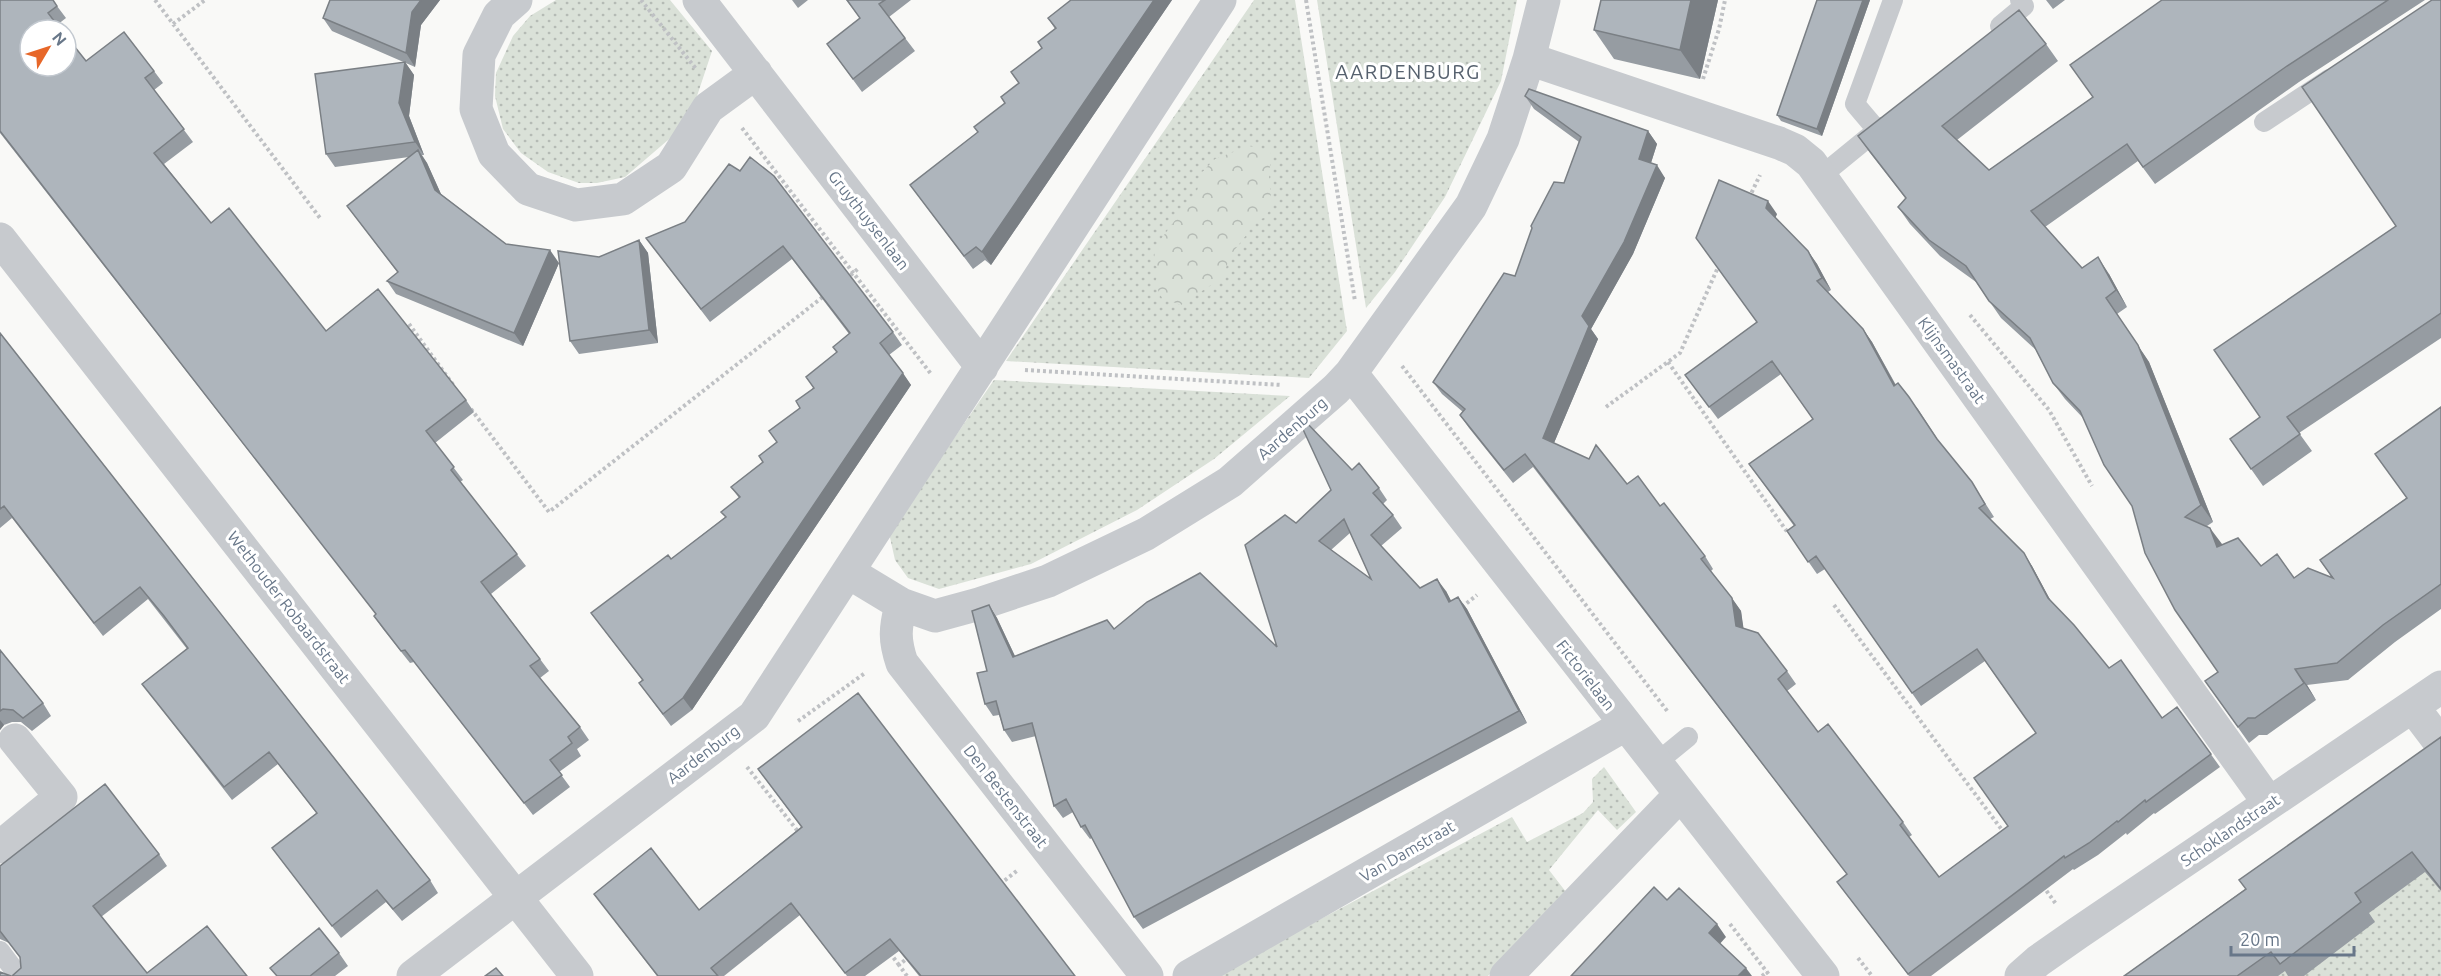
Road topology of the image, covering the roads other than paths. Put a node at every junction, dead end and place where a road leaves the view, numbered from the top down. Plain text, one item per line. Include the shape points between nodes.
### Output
1 (516, 0) edge
2 (699, 0) edge
3 (1220, 0) edge
4 (1544, 0) edge
5 (1893, 0) edge
6 (2020, 0) edge
7 (1990, 35) edge
8 (1529, 59) junction
9 (2342, 70) edge
10 (756, 73) junction
11 (1894, 116) edge
12 (2264, 122) dead end
13 (1877, 130) junction
14 (1821, 176) junction
15 (0, 239) edge
16 (1355, 366) junction
17 (982, 367) junction
18 (848, 572) junction
19 (901, 604) junction
20 (2441, 687) edge
21 (2413, 706) junction
22 (1625, 725) junction
23 (1688, 737) road end
24 (15, 740) dead end
25 (2441, 744) edge
26 (1655, 764) junction
27 (1680, 795) junction
28 (2269, 803) junction
29 (0, 846) edge
30 (516, 897) junction
31 (0, 951) edge
32 (17, 976) edge
33 (413, 976) edge
34 (577, 976) edge
35 (1147, 976) edge
36 (1189, 976) edge
37 (1506, 976) edge
38 (1823, 976) edge
39 (2021, 976) edge

1 - 10 street via 499,15 478,55 476,109 494,154 528,189 576,205 623,199 671,167 708,108
2 - 10 street, Gruythuysenlaan
3 - 17 street, Aardenburg
4 - 8 street, Aardenburg
5 - 13 lane via 1855,104
6 - 7 lane via 2024,6
8 - 14 street, Klijnsmastraat via 1775,141 1795,150
8 - 16 street, Aardenburg via 1503,139 1471,206
9 - 12 lane
10 - 17 street, Gruythuysenlaan
11 - 13 lane
13 - 14 lane
14 - 28 street, Klijnsmastraat
15 - 30 street, Wethouder Robaardstraat
16 - 19 street, Aardenburg via 1230,482 1146,534 1048,581 979,604 935,616
16 - 22 street, Fictorielaan
17 - 18 street, Aardenburg
18 - 19 street, Aardenburg
18 - 30 street, Aardenburg via 754,716
19 - 35 street, Den Bestenstraat via 895,627 902,663
20 - 21 street, Schoklandstraat
21 - 25 street
21 - 28 street, Schoklandstraat
22 - 26 street, Fictorielaan
22 - 36 street, Van Damstraat
23 - 26 lane
24 - 29 street via 61,797
26 - 27 street, Fictorielaan
27 - 37 street
27 - 38 street, Fictorielaan
28 - 39 street, Schoklandstraat
30 - 33 street, Aardenburg
30 - 34 street, Wethouder Robaardstraat
31 - 32 lane

